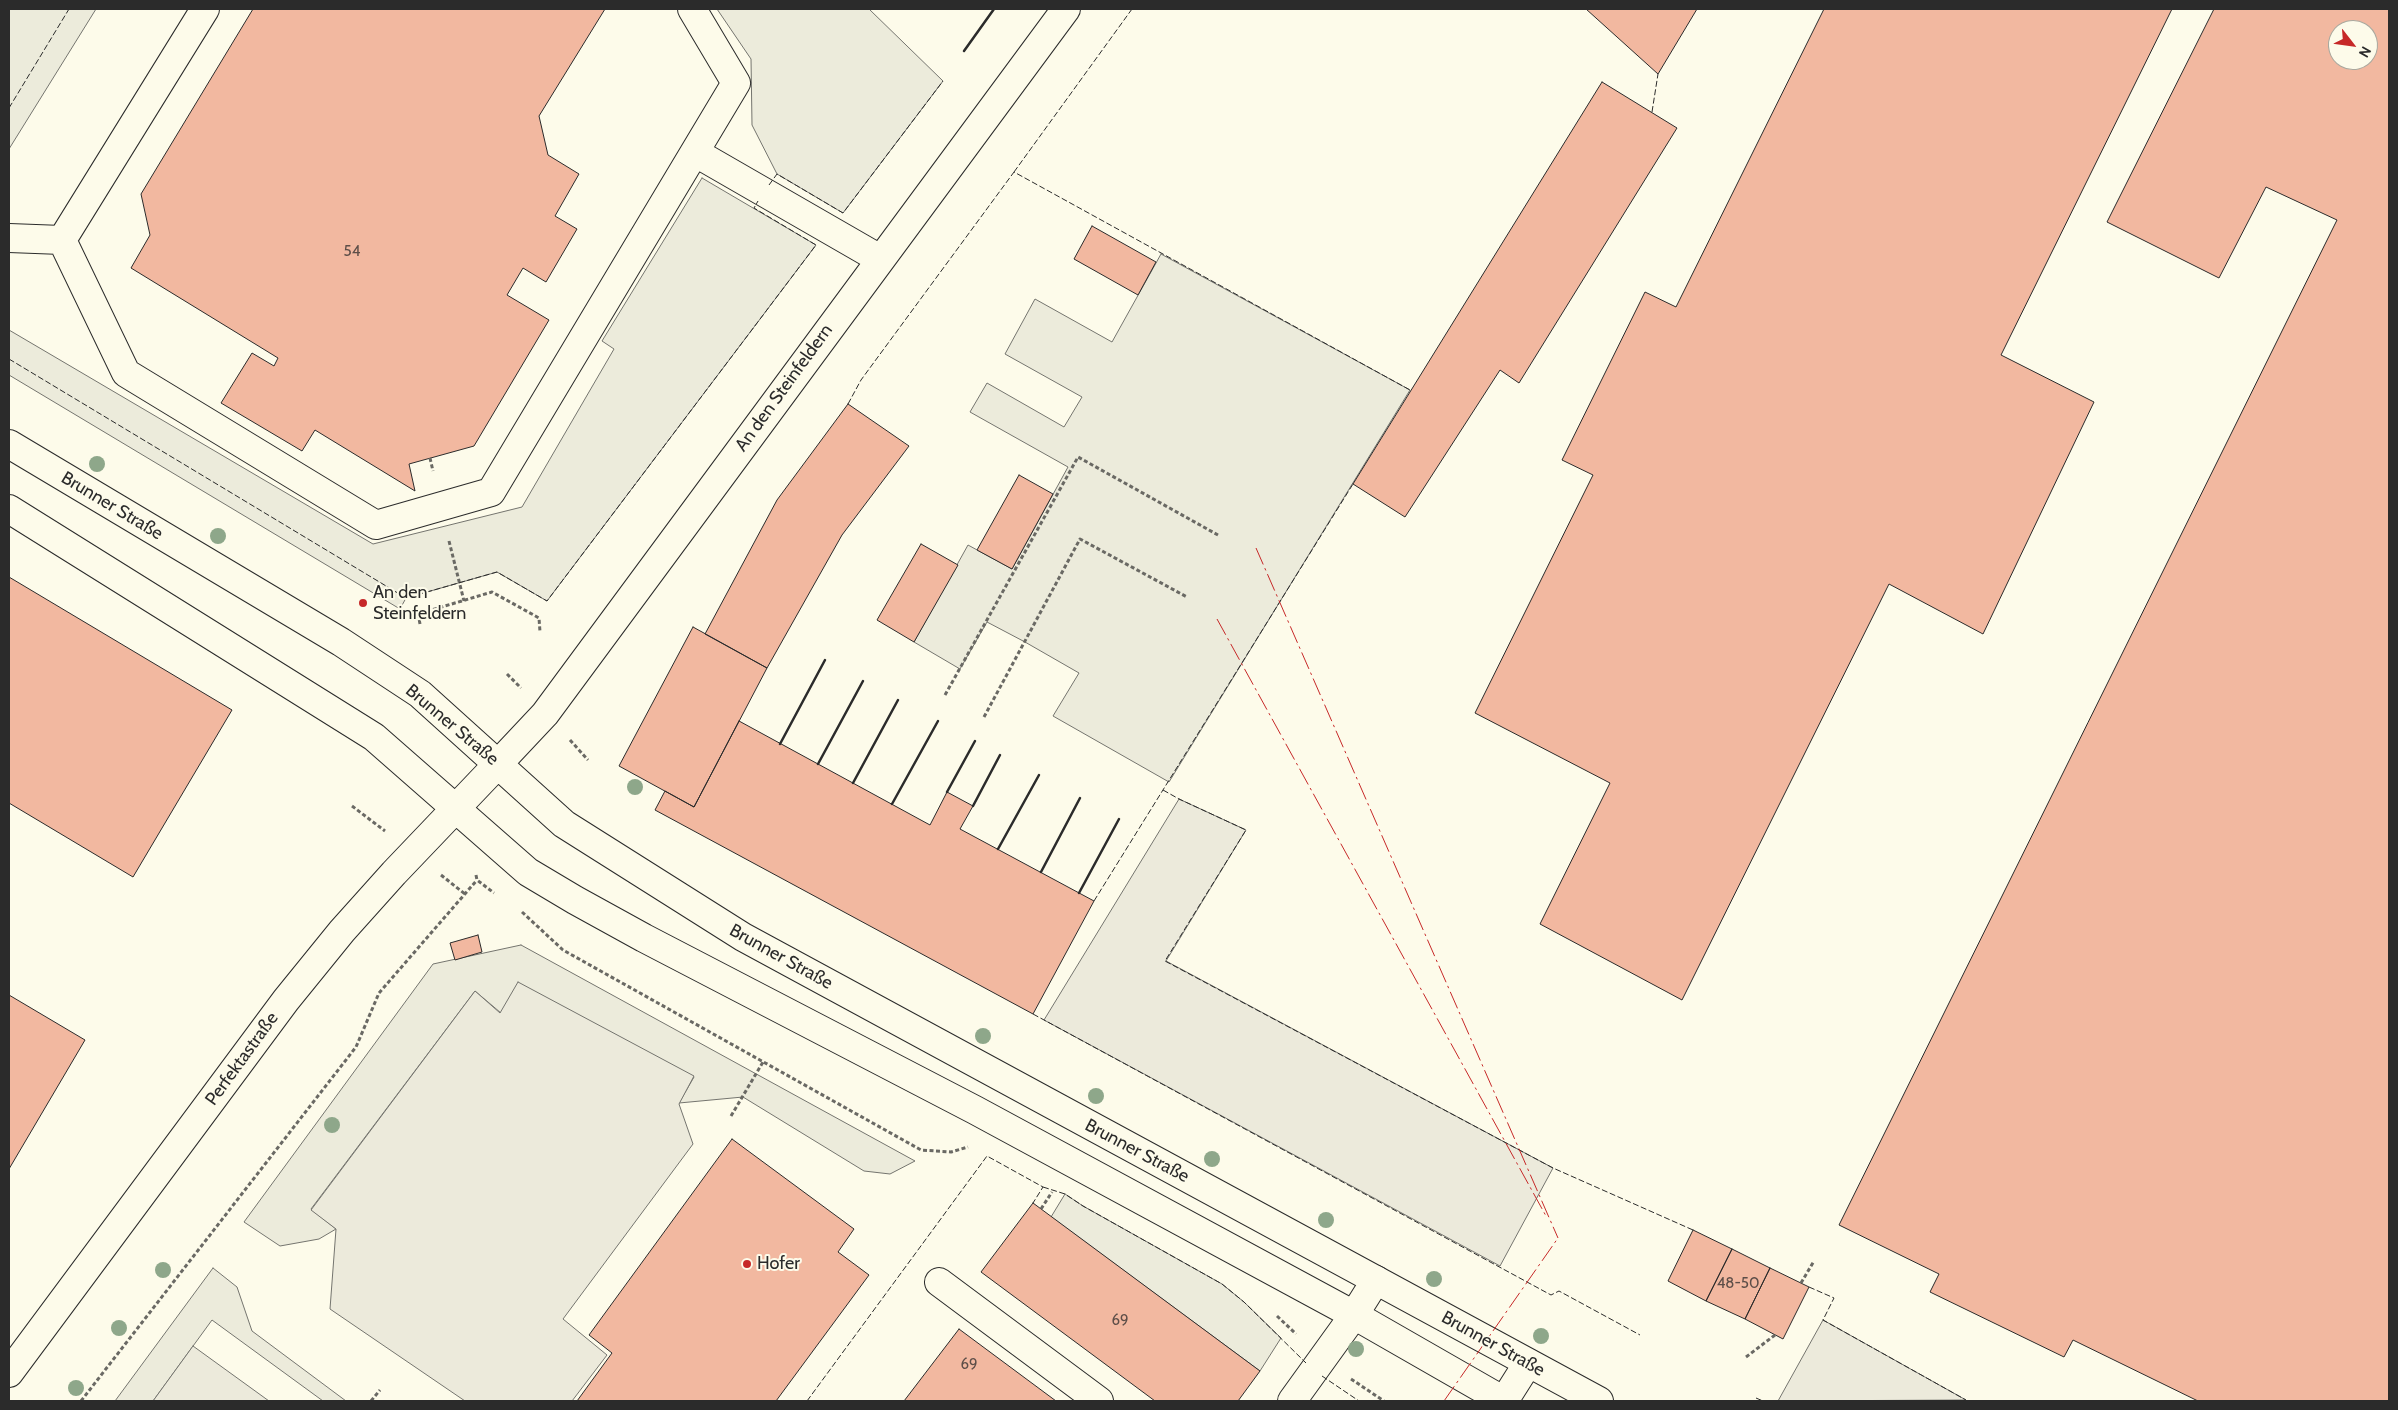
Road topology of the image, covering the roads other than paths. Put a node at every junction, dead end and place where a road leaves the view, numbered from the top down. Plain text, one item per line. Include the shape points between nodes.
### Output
1 (205, 9) edge
2 (692, 9) edge
3 (1066, 9) edge
4 (696, 154) junction
5 (9, 238) edge
6 (62, 240) junction
7 (880, 259) junction
8 (9, 444) edge
9 (9, 509) edge
10 (498, 764) junction
11 (455, 808) junction
12 (1376, 1280) junction
13 (939, 1282) dead end
14 (1354, 1315) junction
15 (1528, 1363) junction
16 (9, 1373) edge
17 (1099, 1401) edge
18 (1292, 1401) edge
19 (1504, 1401) edge
20 (1599, 1401) edge

1 - 6 main road
2 - 4 main road via 736,83
3 - 7 main road, An den Steinfeldern
4 - 6 main road via 491,492 376,525 126,373
4 - 7 main road
5 - 6 main road
7 - 10 main road, An den Steinfeldern via 545,714
8 - 10 main road, Brunner Straße via 341,642 420,694
9 - 11 main road via 374,737
10 - 11 main road, Perfektastraße
10 - 12 main road, Brunner Straße via 564,824 743,937
11 - 14 main road via 528,872 576,900 975,1110
11 - 16 main road, Perfektastraße via 342,931 286,1000
12 - 14 main road
12 - 15 main road, Brunner Straße
13 - 17 main road
14 - 18 main road
14 - 19 main road
15 - 19 main road
15 - 20 main road, Brunner Straße

